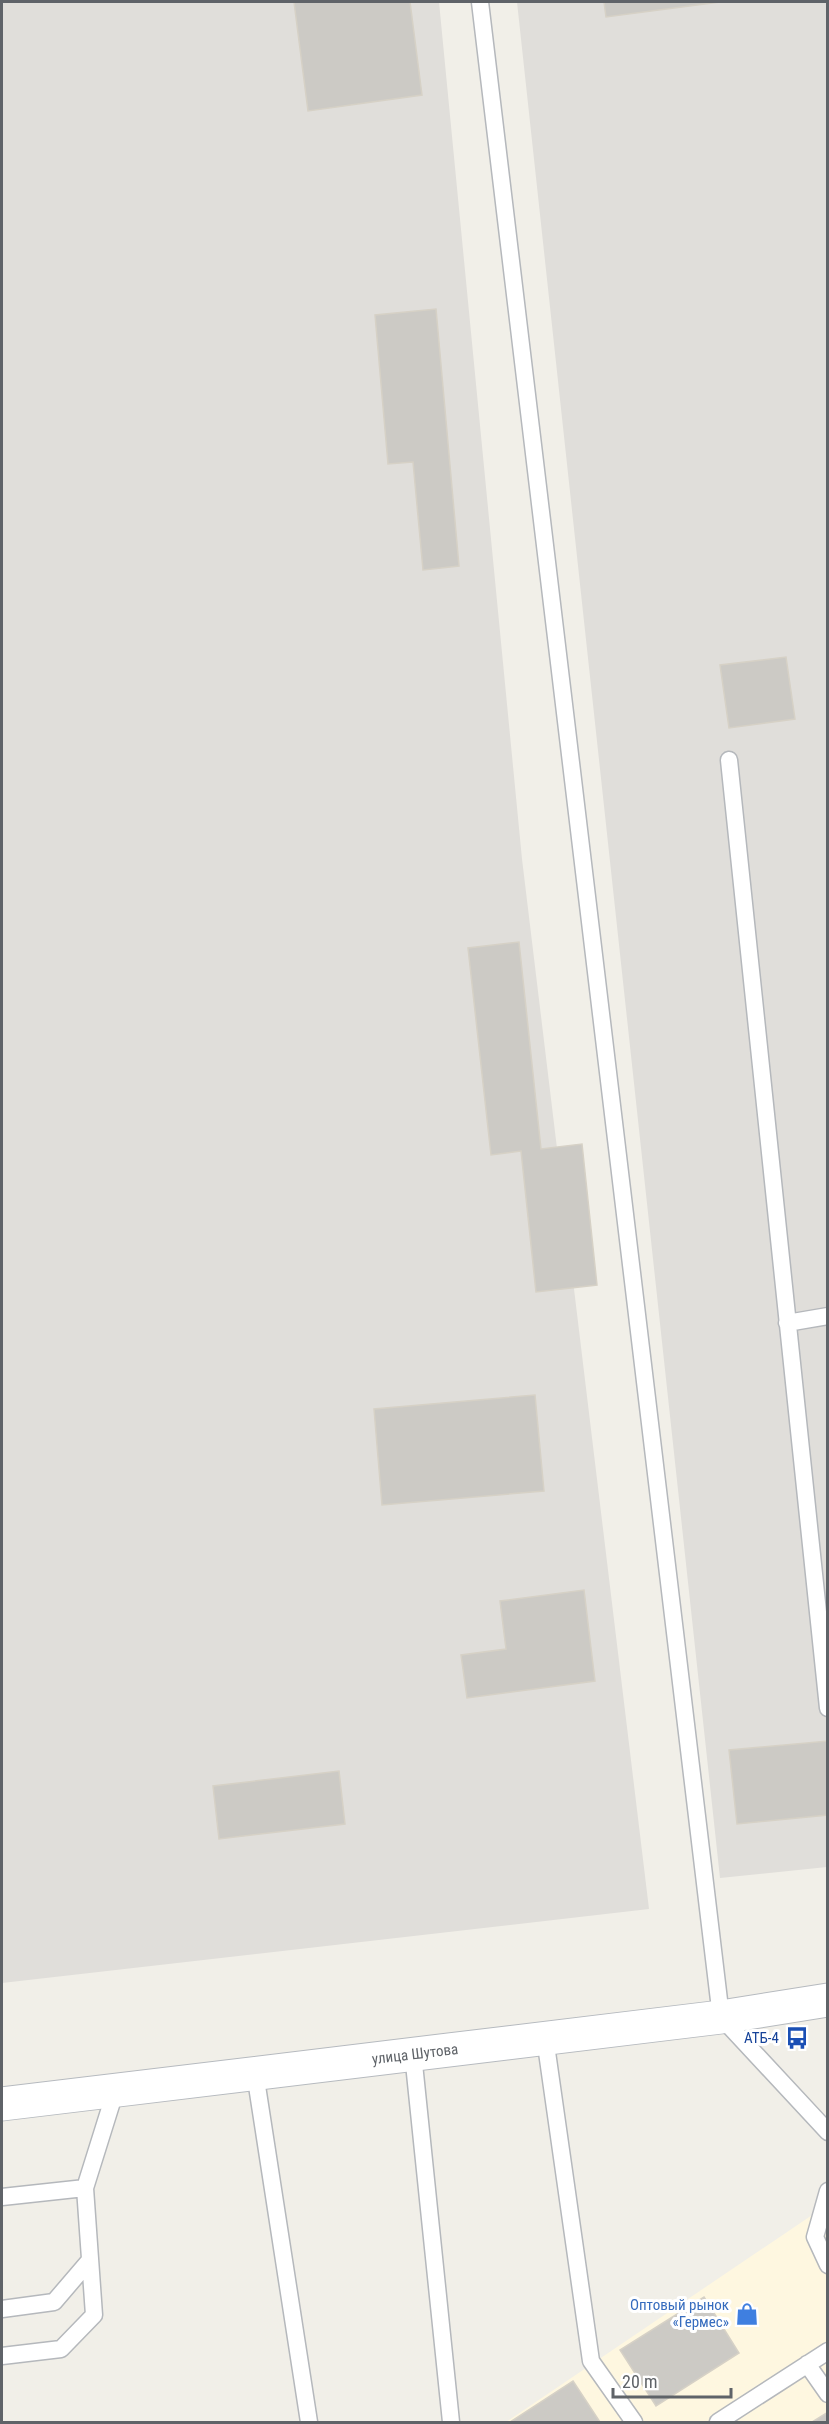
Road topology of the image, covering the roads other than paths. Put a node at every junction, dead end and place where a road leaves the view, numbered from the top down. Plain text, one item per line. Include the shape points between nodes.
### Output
1 (480, 2) edge
2 (729, 760) dead end
3 (828, 1316) edge
4 (787, 1323) junction
5 (828, 1708) edge
6 (828, 2000) edge
7 (721, 2017) junction
8 (545, 2038) junction
9 (413, 2054) junction
10 (255, 2073) junction
11 (116, 2089) junction
12 (2, 2104) edge
13 (828, 2133) edge
14 (85, 2188) junction
15 (828, 2192) edge
16 (2, 2197) edge
17 (90, 2260) junction
18 (828, 2265) edge
19 (2, 2309) edge
20 (828, 2351) edge
21 (2, 2356) edge
22 (807, 2364) junction
23 (828, 2394) edge
24 (309, 2422) edge
25 (451, 2422) edge
26 (633, 2422) edge
27 (718, 2422) edge

1 - 7 lane
2 - 4 lane
3 - 4 lane
4 - 5 lane
6 - 7 street, улица Шутова
7 - 8 street, улица Шутова
7 - 13 lane
8 - 9 street, улица Шутова
8 - 26 lane via 591,2361
9 - 10 street, улица Шутова
9 - 25 lane
10 - 11 street, улица Шутова
10 - 24 lane
11 - 12 street, улица Шутова
11 - 14 lane
14 - 16 lane
14 - 17 lane
15 - 18 lane via 815,2237
17 - 19 lane via 54,2302
17 - 21 lane via 94,2315 61,2349
20 - 22 lane
22 - 23 lane
22 - 27 lane

